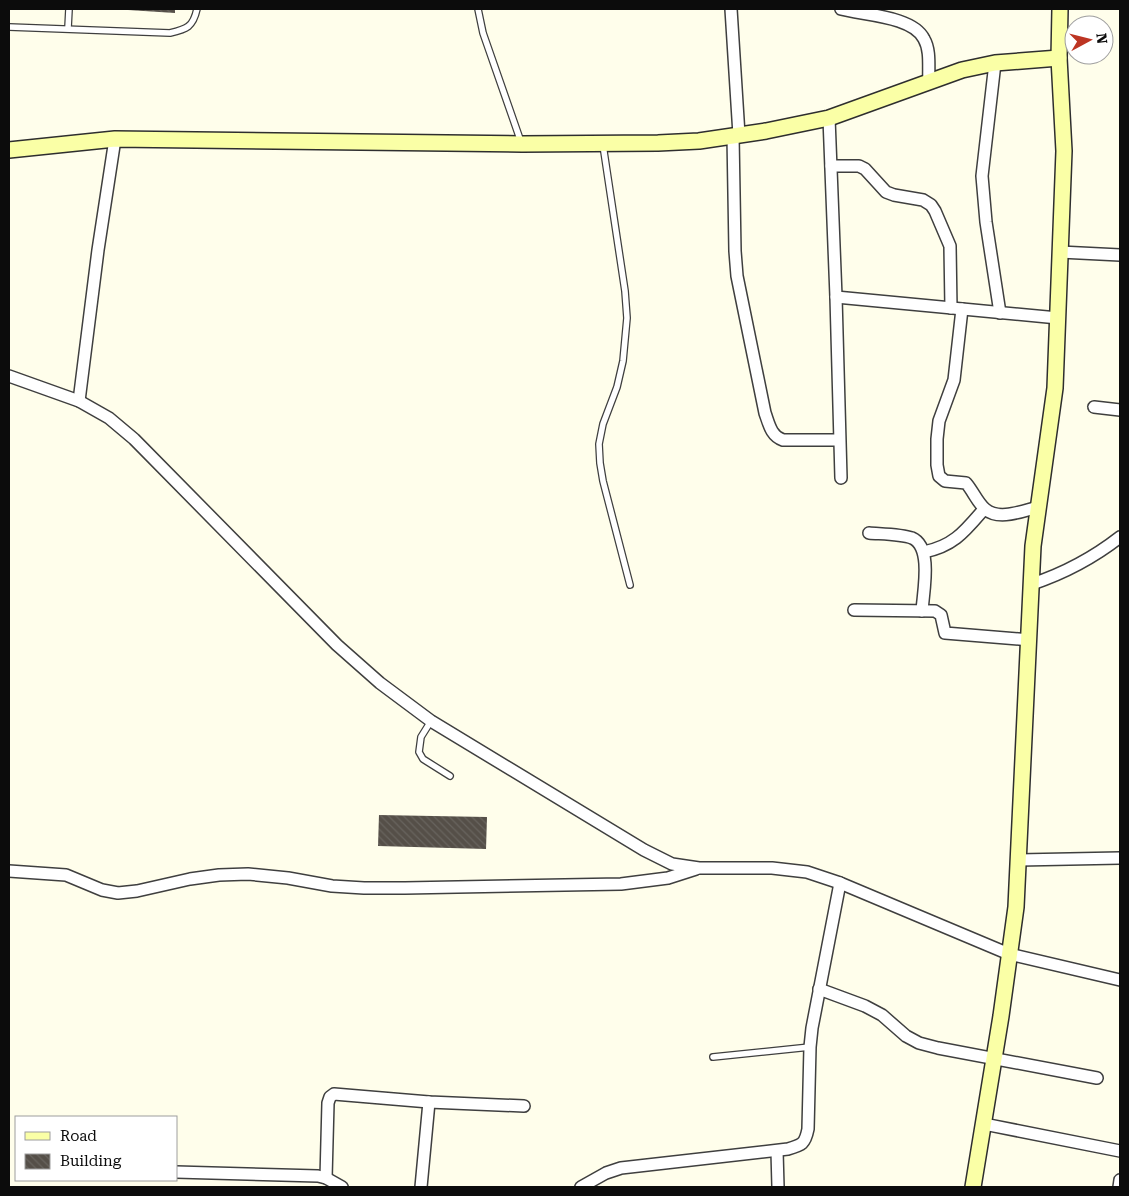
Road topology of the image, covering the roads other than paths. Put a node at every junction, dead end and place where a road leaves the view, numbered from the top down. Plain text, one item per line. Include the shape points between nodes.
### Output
1 (70, 9) edge
2 (197, 9) edge
3 (478, 9) edge
4 (731, 9) edge
5 (841, 9) edge
6 (1060, 9) edge
7 (9, 26) edge
8 (68, 28) junction
9 (1060, 58) junction
10 (995, 63) junction
11 (929, 82) junction
12 (829, 118) junction
13 (736, 136) junction
14 (115, 140) junction
15 (603, 143) junction
16 (522, 144) junction
17 (9, 150) edge
18 (831, 166) junction
19 (1060, 252) junction
20 (1120, 255) edge
21 (836, 297) junction
22 (957, 309) junction
23 (1000, 313) junction
24 (1058, 318) junction
25 (9, 376) edge
26 (79, 401) junction
27 (1094, 408) dead end
28 (1120, 410) edge
29 (839, 440) junction
30 (841, 478) dead end
31 (1038, 507) junction
32 (984, 509) junction
33 (869, 533) dead end
34 (1120, 537) edge
35 (924, 552) junction
36 (1032, 584) junction
37 (630, 586) dead end
38 (854, 610) dead end
39 (922, 611) junction
40 (1030, 640) junction
41 (430, 721) junction
42 (450, 776) dead end
43 (1120, 858) edge
44 (1019, 860) junction
45 (699, 868) junction
46 (9, 871) edge
47 (840, 883) junction
48 (1009, 954) junction
49 (1120, 980) edge
50 (819, 989) junction
51 (810, 1047) junction
52 (713, 1057) dead end
53 (994, 1059) junction
54 (1097, 1078) dead end
55 (429, 1102) junction
56 (524, 1106) dead end
57 (984, 1124) junction
58 (777, 1151) junction
59 (1120, 1151) edge
60 (178, 1172) edge
61 (326, 1178) junction
62 (1120, 1180) edge
63 (342, 1187) edge
64 (421, 1187) edge
65 (581, 1187) edge
66 (778, 1187) edge
67 (973, 1187) edge
68 (1119, 1187) edge

1 - 8 lane
2 - 8 lane via 194,20 185,30 170,33
3 - 16 lane via 483,33
4 - 13 street
5 - 11 street via 913,27 928,48
6 - 9 main road
7 - 8 lane
9 - 10 main road
9 - 19 main road via 1064,151
10 - 11 main road
10 - 23 street via 982,176
11 - 12 main road
12 - 13 main road
12 - 18 street
13 - 15 main road via 691,141
13 - 29 street via 737,276 767,420 773,434 783,440
14 - 16 main road
14 - 17 main road
14 - 26 street
15 - 16 main road
15 - 37 lane via 626,292 627,318 623,361 599,444 600,463
18 - 21 street
18 - 22 street via 866,169 886,192 931,205 950,246
19 - 20 street
19 - 24 main road
21 - 22 street
21 - 29 street
22 - 23 street
22 - 32 street via 954,380 939,421 937,465 939,476 945,480 966,483
23 - 24 street
24 - 31 main road via 1055,388
25 - 26 street
26 - 41 street via 109,418 134,439 337,645
27 - 28 street
29 - 30 street
31 - 32 street via 1004,515
31 - 36 main road
32 - 35 street via 956,539
33 - 35 street via 911,538 920,543
34 - 36 street via 1075,567
35 - 39 street
36 - 40 main road
38 - 39 street
39 - 40 street via 935,611 941,615 945,633
40 - 44 main road
41 - 42 lane via 421,737 419,752 423,759
41 - 45 street via 644,850 672,864
43 - 44 street
44 - 48 main road
45 - 46 street via 645,882 592,886 364,888 248,874 219,875 118,893 66,875
45 - 47 street via 772,868 807,872
47 - 48 street
47 - 50 street
48 - 49 street
48 - 53 main road
50 - 51 street
50 - 53 street via 882,1015 919,1043
51 - 52 lane
51 - 58 street via 806,1139 801,1145
53 - 54 street
53 - 57 main road
55 - 56 street
55 - 61 street via 334,1094 328,1103
55 - 64 street
57 - 59 street
57 - 67 main road
58 - 65 street via 621,1168 606,1172
58 - 66 street
60 - 61 street
61 - 63 street
62 - 68 street

